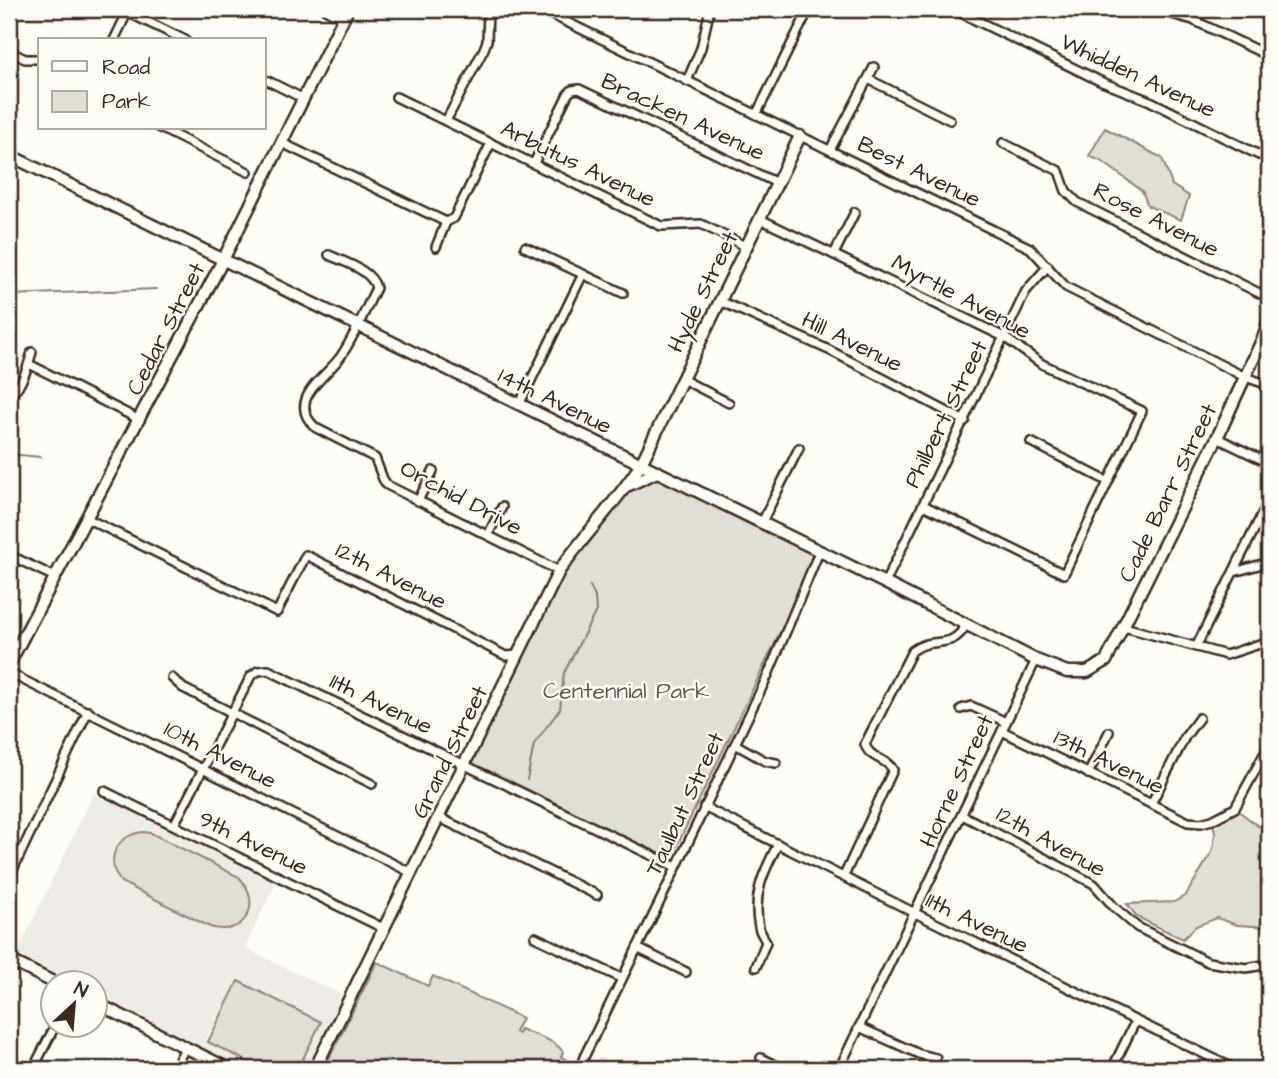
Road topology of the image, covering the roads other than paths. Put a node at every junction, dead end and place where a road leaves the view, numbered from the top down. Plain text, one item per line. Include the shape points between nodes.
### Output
1 (325, 9) edge
2 (488, 9) edge
3 (540, 9) edge
4 (710, 9) edge
5 (810, 9) edge
6 (953, 9) edge
7 (1154, 9) edge
8 (126, 10) edge
9 (346, 13) edge
10 (115, 38) edge
11 (181, 38) edge
12 (9, 51) edge
13 (1269, 56) edge
14 (38, 59) dead end
15 (874, 67) dead end
16 (867, 79) junction
17 (266, 80) edge
18 (687, 81) junction
19 (396, 97) dead end
20 (304, 99) junction
21 (757, 115) junction
22 (950, 120) dead end
23 (446, 121) junction
24 (164, 130) edge
25 (800, 136) junction
26 (282, 143) junction
27 (491, 143) junction
28 (1003, 143) dead end
29 (1269, 149) edge
30 (830, 150) junction
31 (9, 155) edge
32 (534, 163) junction
33 (248, 172) dead end
34 (777, 183) junction
35 (856, 212) dead end
36 (760, 219) junction
37 (446, 222) junction
38 (436, 247) dead end
39 (525, 247) dead end
40 (747, 247) junction
41 (834, 254) junction
42 (329, 255) dead end
43 (223, 260) junction
44 (1048, 266) junction
45 (583, 274) junction
46 (623, 293) dead end
47 (1269, 299) edge
48 (720, 301) junction
49 (1269, 320) edge
50 (357, 326) junction
51 (1004, 337) junction
52 (32, 352) dead end
53 (29, 365) junction
54 (1245, 377) junction
55 (682, 379) junction
56 (1269, 386) edge
57 (9, 395) edge
58 (729, 403) dead end
59 (519, 405) junction
60 (140, 420) junction
61 (965, 421) junction
62 (1217, 438) junction
63 (1031, 442) dead end
64 (799, 447) dead end
65 (1269, 463) edge
66 (640, 464) junction
67 (433, 471) dead end
68 (657, 472) junction
69 (1107, 481) junction
70 (627, 486) junction
71 (418, 500) junction
72 (1269, 500) edge
73 (923, 505) junction
74 (502, 507) dead end
75 (86, 518) junction
76 (761, 524) junction
77 (488, 535) junction
78 (819, 552) junction
79 (9, 555) edge
80 (1269, 562) edge
81 (559, 570) junction
82 (1234, 572) junction
83 (55, 578) junction
84 (885, 583) junction
85 (966, 625) junction
86 (1124, 627) junction
87 (1269, 641) edge
88 (1196, 647) junction
89 (518, 655) junction
90 (1036, 660) junction
91 (9, 664) edge
92 (1087, 672) joint
93 (9, 673) edge
94 (172, 678) dead end
95 (961, 709) dead end
96 (88, 711) junction
97 (230, 713) junction
98 (1199, 719) dead end
99 (1006, 722) junction
100 (1002, 731) junction
101 (1109, 732) dead end
102 (735, 744) junction
103 (1269, 745) edge
104 (776, 763) dead end
105 (464, 766) junction
106 (203, 768) junction
107 (1088, 774) junction
108 (372, 784) dead end
109 (104, 790) dead end
110 (1151, 804) junction
111 (704, 807) junction
112 (962, 815) junction
113 (440, 818) junction
114 (174, 825) junction
115 (778, 844) junction
116 (676, 867) junction
117 (412, 873) junction
118 (844, 876) junction
119 (9, 878) edge
120 (597, 895) dead end
121 (915, 913) junction
122 (385, 929) junction
123 (535, 937) dead end
124 (637, 948) junction
125 (9, 960) edge
126 (1269, 964) edge
127 (756, 967) dead end
128 (686, 972) dead end
129 (38, 974) edge
130 (621, 978) junction
131 (108, 1009) edge
132 (1135, 1022) junction
133 (859, 1027) junction
134 (48, 1040) edge
135 (185, 1048) junction
136 (761, 1058) dead end
137 (936, 1058) dead end
138 (33, 1069) edge
139 (174, 1069) edge
140 (229, 1069) edge
141 (315, 1069) edge
142 (580, 1069) edge
143 (783, 1069) edge
144 (838, 1069) edge
145 (1112, 1069) edge
146 (1235, 1069) edge

1 - 9 street
2 - 23 street via 484,49
3 - 18 street, Best Avenue
4 - 18 street
5 - 21 street
6 - 29 street, Whidden Avenue via 1259,155
7 - 13 street via 1193,20
8 - 10 street
8 - 11 street
9 - 20 street, Cedar Street
12 - 14 street
15 - 16 street
16 - 22 street
16 - 30 street
17 - 20 street
18 - 21 street, Best Avenue
19 - 23 street, Arbutus Avenue
20 - 26 street, Cedar Street
21 - 25 street, Best Avenue
23 - 27 street, Arbutus Avenue
24 - 33 street
25 - 30 street, Best Avenue
25 - 34 street, Hyde Street
26 - 37 street
26 - 43 street, Cedar Street
27 - 32 street, Arbutus Avenue
27 - 37 street via 454,218
28 - 47 street, Rose Avenue via 1059,172 1066,191 1077,202
30 - 44 street, Best Avenue via 1030,248
31 - 43 street, 14th Avenue
32 - 34 street, Bracken Avenue via 572,90 579,89
32 - 40 street, Arbutus Avenue via 661,226 701,224
34 - 36 street, Hyde Street
35 - 41 street
36 - 40 street, Hyde Street
36 - 41 street, Myrtle Avenue
37 - 38 street
39 - 45 street
40 - 48 street, Hyde Street
41 - 51 street, Myrtle Avenue
42 - 50 street, Orchid Drive via 376,284
43 - 50 street, 14th Avenue
43 - 60 street, Cedar Street
44 - 51 street, Philbert Street via 1026,291
44 - 54 street, Best Avenue via 1066,287
45 - 46 street
45 - 59 street
48 - 55 street, Hyde Street
48 - 61 street, Hill Avenue
49 - 54 street, Cade Barr Street
50 - 59 street, 14th Avenue
50 - 71 street, Orchid Drive via 340,359 310,390 307,416 316,428 373,456 385,483
51 - 61 street, Philbert Street
51 - 69 street, Myrtle Avenue via 1042,364 1142,411
52 - 53 street
53 - 57 street via 16,391
53 - 60 street
54 - 56 street, Best Avenue
54 - 62 street, Cade Barr Street
55 - 58 street
55 - 66 street, Hyde Street
59 - 66 street, 14th Avenue
60 - 75 street, Cedar Street
61 - 73 street, Philbert Street
62 - 65 street
62 - 86 street, Cade Barr Street
63 - 69 street
64 - 76 street
66 - 68 street, 14th Avenue
66 - 70 street, Grand Street
67 - 71 street
68 - 70 street
68 - 76 street, 14th Avenue
69 - 73 street via 1064,574
70 - 81 street, Grand Street
71 - 77 street, Orchid Drive
72 - 82 street
73 - 84 street, Philbert Street
74 - 77 street
75 - 83 street, Cedar Street
75 - 89 street, 12th Avenue via 277,612 306,555 506,656
76 - 78 street, 14th Avenue
77 - 81 street, Orchid Drive
78 - 84 street, 14th Avenue
78 - 102 street, Taulbut Street
79 - 83 street
80 - 82 street
81 - 89 street, Grand Street
82 - 88 street
83 - 91 street, Cedar Street
84 - 85 street, 14th Avenue
85 - 90 street, 14th Avenue
85 - 118 street via 955,639 919,645 912,652 865,744 866,750 891,765 892,776
86 - 88 street
86 - 92 street, Cade Barr Street via 1106,661
87 - 88 street via 1226,655
89 - 105 street, Grand Street
90 - 92 street, 14th Avenue via 1067,672
90 - 99 street, Horne Street
93 - 96 street, 10th Avenue
94 - 97 street
95 - 99 street via 971,706
96 - 106 street, 10th Avenue
96 - 119 street
97 - 105 street, 11th Avenue via 251,676 268,670
97 - 106 street
97 - 108 street
98 - 110 street
99 - 100 street, Horne Street
100 - 107 street, 13th Avenue
100 - 112 street, Horne Street
101 - 107 street
102 - 104 street
102 - 111 street, Taulbut Street
103 - 110 street, 13th Avenue via 1235,808 1201,823 1188,822
105 - 113 street, Grand Street
105 - 116 street, 11th Avenue
106 - 114 street
106 - 117 street, 10th Avenue
107 - 110 street, 13th Avenue
109 - 114 street, 9th Avenue
111 - 115 street, 11th Avenue
111 - 116 street, Taulbut Street
112 - 121 street, Horne Street
112 - 126 street, 12th Avenue via 1094,884 1137,927 1208,962 1246,968
113 - 117 street, Grand Street
113 - 120 street
114 - 122 street, 9th Avenue
115 - 118 street, 11th Avenue
115 - 127 street via 757,892 759,928 766,947
116 - 124 street, Taulbut Street
117 - 122 street, Grand Street
118 - 121 street, 11th Avenue
121 - 132 street, 11th Avenue
121 - 133 street, Horne Street
122 - 141 street, Grand Street
123 - 130 street
124 - 128 street
124 - 130 street, Taulbut Street
125 - 129 street
130 - 142 street, Taulbut Street
131 - 135 street
132 - 145 street
132 - 146 street, 11th Avenue
133 - 137 street
133 - 144 street, Horne Street
134 - 138 street
135 - 139 street
135 - 140 street
136 - 143 street

